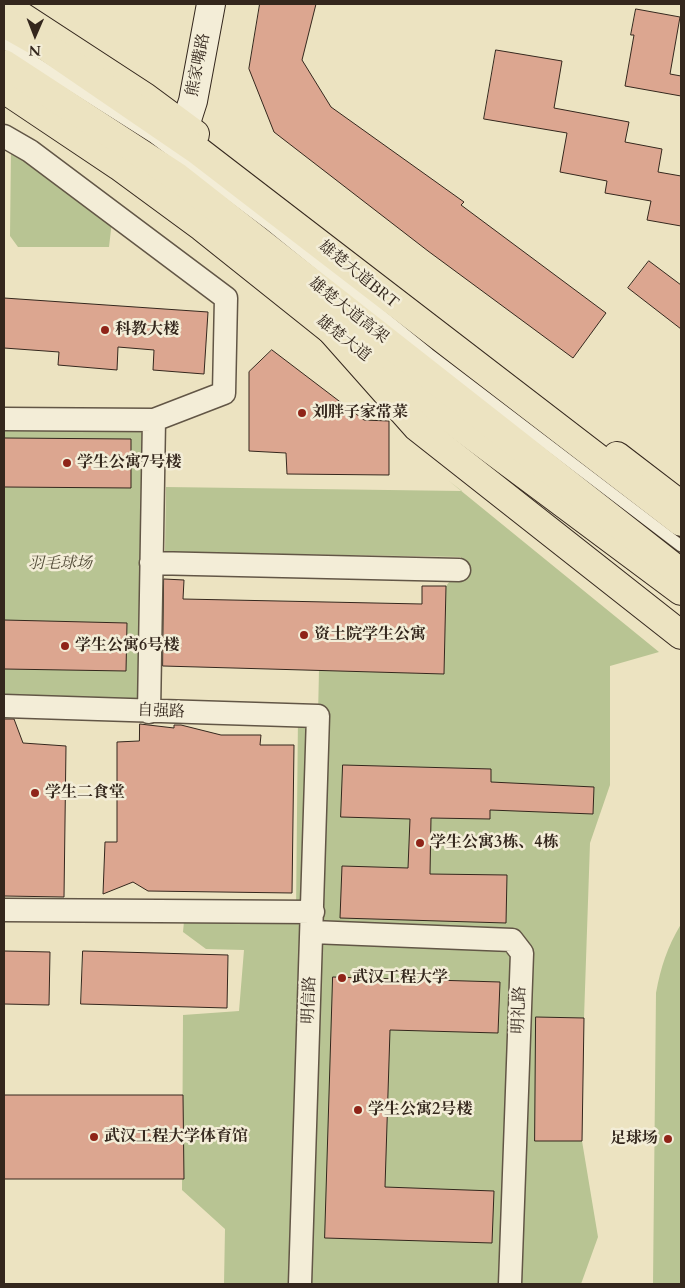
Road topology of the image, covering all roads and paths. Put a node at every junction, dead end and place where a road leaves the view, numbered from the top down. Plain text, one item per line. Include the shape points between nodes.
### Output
1 (211, 4) edge
2 (4, 5) edge
3 (4, 24) edge
4 (4, 43) edge
5 (4, 64) edge
6 (4, 89) edge
7 (185, 126) junction
8 (4, 136) edge
9 (331, 330) junction
10 (4, 419) edge
11 (154, 420) junction
12 (681, 505) edge
13 (681, 522) edge
14 (681, 546) edge
15 (151, 563) junction
16 (459, 570) dead end
17 (681, 572) edge
18 (681, 591) edge
19 (681, 635) edge
20 (4, 706) edge
21 (149, 712) junction
22 (318, 716) joint
23 (4, 910) edge
24 (312, 922) junction
25 (300, 1284) edge
26 (510, 1284) edge

1 - 7 street, 熊家嘴路 via 193,101
2 - 7 main road
3 - 13 main road via 45,46 197,150
4 - 14 lane, 雄楚大道BRT via 184,160 269,224 429,354
5 - 17 main road, 雄楚大道高架 via 177,177
6 - 9 main road, 雄楚大道 via 202,227
7 - 12 main road
8 - 11 street via 30,151 226,298 224,393
9 - 18 main road, 雄楚大道
9 - 19 main road via 417,427
10 - 11 street
11 - 15 street
15 - 16 street
15 - 21 street
20 - 21 street, 自强路
21 - 22 street, 自强路
22 - 24 street, 明信路
23 - 24 street
24 - 25 street, 明信路
24 - 26 street, 明礼路 via 512,940 522,954

